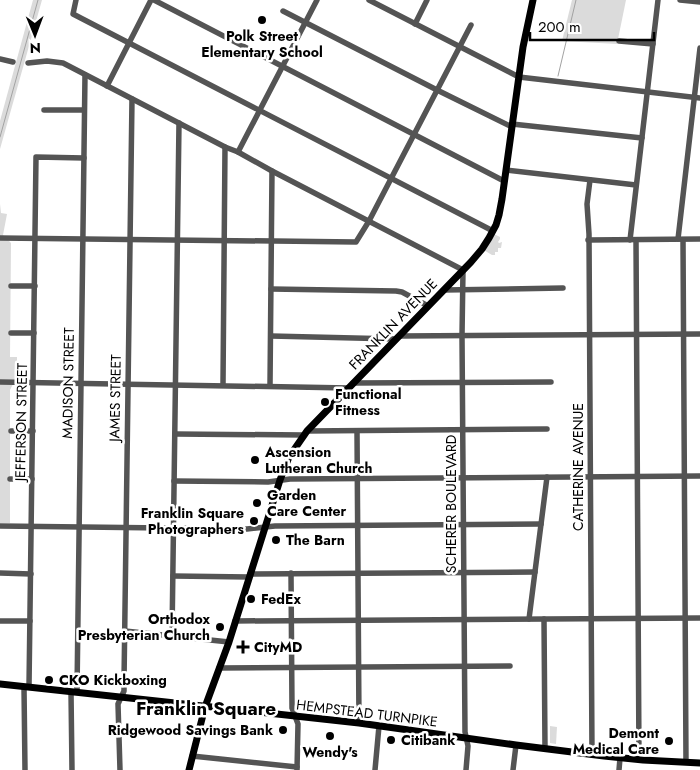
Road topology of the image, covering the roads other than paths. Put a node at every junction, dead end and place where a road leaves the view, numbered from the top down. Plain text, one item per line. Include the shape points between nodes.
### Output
1 (76, 0) edge
2 (153, 0) edge
3 (317, 0) edge
4 (427, 0) edge
5 (533, 0) edge
6 (658, 0) edge
7 (680, 0) edge
8 (372, 1) edge
9 (700, 2) edge
10 (283, 11) dead end
11 (305, 22) junction
12 (415, 24) junction
13 (470, 25) dead end
14 (618, 41) dead end
15 (130, 42) junction
16 (653, 44) junction
17 (459, 47) junction
18 (700, 48) edge
19 (0, 59) edge
20 (12, 62) dead end
21 (28, 63) dead end
22 (283, 66) junction
23 (85, 75) junction
24 (519, 77) junction
25 (107, 86) junction
26 (437, 90) junction
27 (647, 91) junction
28 (697, 97) edge
29 (132, 99) junction
30 (44, 110) dead end
31 (84, 110) junction
32 (261, 110) junction
33 (179, 123) junction
34 (512, 125) junction
35 (414, 134) junction
36 (642, 138) junction
37 (225, 147) junction
38 (238, 152) junction
39 (84, 158) junction
40 (506, 170) junction
41 (272, 171) junction
42 (392, 178) junction
43 (590, 180) junction
44 (504, 181) junction
45 (636, 185) junction
46 (369, 221) junction
47 (494, 231) junction
48 (0, 238) edge
49 (35, 239) junction
50 (83, 239) junction
51 (130, 240) junction
52 (588, 240) junction
53 (633, 240) junction
54 (681, 240) junction
55 (700, 240) edge
56 (177, 241) junction
57 (224, 241) junction
58 (272, 242) junction
59 (463, 270) junction
60 (11, 286) dead end
61 (35, 286) junction
62 (562, 288) dead end
63 (271, 289) junction
64 (444, 290) junction
65 (462, 290) junction
66 (428, 306) junction
67 (11, 333) dead end
68 (34, 333) junction
69 (636, 334) junction
70 (684, 334) junction
71 (700, 334) edge
72 (589, 335) junction
73 (271, 336) junction
74 (462, 336) junction
75 (398, 337) junction
76 (0, 382) edge
77 (34, 382) junction
78 (551, 382) dead end
79 (81, 383) junction
80 (463, 383) junction
81 (128, 384) junction
82 (176, 384) junction
83 (223, 385) junction
84 (351, 385) junction
85 (270, 386) junction
86 (547, 429) dead end
87 (463, 430) junction
88 (33, 431) junction
89 (357, 431) junction
90 (10, 432) dead end
91 (306, 433) junction
92 (175, 434) junction
93 (590, 476) junction
94 (637, 476) junction
95 (685, 476) junction
96 (700, 476) edge
97 (547, 477) junction
98 (10, 478) dead end
99 (357, 478) junction
100 (463, 478) junction
101 (32, 479) junction
102 (280, 480) junction
103 (174, 481) junction
104 (541, 524) junction
105 (464, 525) junction
106 (0, 526) edge
107 (32, 526) junction
108 (358, 526) junction
109 (79, 527) junction
110 (126, 527) junction
111 (174, 528) junction
112 (265, 528) junction
113 (464, 572) junction
114 (535, 572) junction
115 (0, 573) edge
116 (291, 573) junction
117 (358, 573) junction
118 (31, 574) junction
119 (250, 575) junction
120 (173, 576) junction
121 (591, 618) junction
122 (638, 618) junction
123 (686, 618) junction
124 (700, 618) edge
125 (464, 619) junction
126 (530, 619) junction
127 (544, 619) junction
128 (292, 620) junction
129 (358, 620) junction
130 (0, 621) edge
131 (30, 621) junction
132 (236, 621) junction
133 (125, 632) junction
134 (172, 636) junction
135 (229, 642) junction
136 (510, 666) dead end
137 (358, 667) junction
138 (465, 667) junction
139 (219, 668) junction
140 (292, 668) junction
141 (0, 684) edge
142 (26, 687) junction
143 (74, 692) junction
144 (122, 697) junction
145 (205, 707) junction
146 (294, 716) junction
147 (359, 723) junction
148 (379, 726) junction
149 (466, 738) junction
150 (516, 746) junction
151 (545, 749) junction
152 (592, 755) junction
153 (192, 756) junction
154 (620, 758) junction
155 (639, 760) junction
156 (686, 762) junction
157 (700, 763) edge
158 (297, 769) edge
159 (25, 770) edge
160 (72, 770) edge
161 (120, 770) edge
162 (189, 770) edge
163 (375, 770) edge
164 (466, 770) edge
165 (513, 770) edge
166 (619, 770) edge

1 - 15 street via 73,14
2 - 15 street
2 - 22 street
3 - 11 street
4 - 12 street
5 - 24 main road, FRANKLIN AVENUE
6 - 16 street
7 - 9 street
8 - 12 street
10 - 11 street
11 - 22 street
11 - 26 street
12 - 17 street
13 - 17 street
14 - 16 street
15 - 25 street
15 - 32 street
16 - 27 street
17 - 24 street
17 - 26 street
18 - 28 street
19 - 20 street
21 - 23 street via 54,61
22 - 32 street
22 - 35 street
23 - 25 street
23 - 31 street, MADISON STREET
24 - 27 street
24 - 34 main road, FRANKLIN AVENUE
25 - 29 street
26 - 34 street
26 - 35 street
27 - 28 street
27 - 36 street
28 - 54 street
29 - 33 street
29 - 51 street, JAMES STREET
30 - 31 street
31 - 39 street, MADISON STREET
32 - 38 street
32 - 42 street
33 - 37 street
33 - 56 street
34 - 36 street
34 - 40 main road, FRANKLIN AVENUE
35 - 42 street
35 - 44 street
36 - 45 street
37 - 38 street
37 - 57 street
38 - 41 street
39 - 49 street, JEFFERSON STREET via 36,157
39 - 50 street, MADISON STREET
40 - 43 street
40 - 44 main road, FRANKLIN AVENUE
41 - 46 street
41 - 58 street
42 - 46 street
42 - 47 street
43 - 45 street
43 - 52 street, CATHERINE AVENUE
44 - 47 main road, FRANKLIN AVENUE
45 - 53 street
46 - 58 street via 358,240 353,242
46 - 59 street
47 - 59 main road, FRANKLIN AVENUE
48 - 49 street
49 - 50 street
49 - 61 street, JEFFERSON STREET
50 - 51 street
50 - 79 street, MADISON STREET
51 - 56 street
51 - 81 street, JAMES STREET
52 - 53 street
52 - 72 street, CATHERINE AVENUE
53 - 54 street
53 - 69 street
54 - 55 street
54 - 70 street
56 - 57 street
56 - 82 street
57 - 58 street
57 - 83 street
58 - 63 street
59 - 64 main road, FRANKLIN AVENUE
59 - 65 street, SCHERER BOULEVARD
60 - 61 street
61 - 68 street, JEFFERSON STREET
62 - 65 street
63 - 66 street via 396,290
63 - 73 street
64 - 65 street
64 - 66 main road, FRANKLIN AVENUE
65 - 74 street, SCHERER BOULEVARD
66 - 75 main road, FRANKLIN AVENUE
67 - 68 street
68 - 77 street, JEFFERSON STREET
69 - 70 street
69 - 72 street
69 - 94 street
70 - 71 street
70 - 95 street
72 - 74 street
72 - 93 street, CATHERINE AVENUE
73 - 75 street
73 - 85 street
74 - 75 street
74 - 80 street, SCHERER BOULEVARD
75 - 84 main road, FRANKLIN AVENUE
76 - 77 street
77 - 79 street
77 - 88 street, JEFFERSON STREET
78 - 80 street
79 - 81 street
79 - 109 street, MADISON STREET
80 - 84 street
80 - 87 street, SCHERER BOULEVARD
81 - 82 street
81 - 110 street, JAMES STREET
82 - 83 street
82 - 92 street
83 - 85 street
84 - 85 street
84 - 91 main road, FRANKLIN AVENUE
86 - 87 street
87 - 89 street
87 - 100 street, SCHERER BOULEVARD
88 - 90 street
88 - 101 street, JEFFERSON STREET
89 - 91 street
89 - 99 street
91 - 92 street
91 - 102 main road, FRANKLIN AVENUE via 289,457
92 - 103 street
93 - 94 street
93 - 97 street
93 - 121 street, CATHERINE AVENUE
94 - 95 street
94 - 122 street
95 - 96 street
95 - 123 street
97 - 100 street
97 - 104 street
98 - 101 street
99 - 100 street
99 - 102 street
99 - 108 street
100 - 105 street, SCHERER BOULEVARD
101 - 107 street, JEFFERSON STREET
102 - 103 street
102 - 112 main road, FRANKLIN AVENUE
103 - 111 street
104 - 105 street
104 - 114 street
105 - 108 street
105 - 113 street, SCHERER BOULEVARD
106 - 107 street
107 - 109 street
107 - 118 street, JEFFERSON STREET
108 - 112 street
108 - 117 street
109 - 110 street
109 - 143 street, MADISON STREET
110 - 111 street
110 - 133 street, JAMES STREET
111 - 112 street
111 - 120 street
112 - 119 main road, FRANKLIN AVENUE
113 - 114 street
113 - 117 street
113 - 125 street, SCHERER BOULEVARD
114 - 126 street
115 - 118 street
116 - 117 street
116 - 119 street
116 - 128 street
117 - 129 street
118 - 131 street, JEFFERSON STREET
119 - 120 street
119 - 132 main road, FRANKLIN AVENUE
120 - 134 street
121 - 122 street
121 - 127 street
121 - 152 street, CATHERINE AVENUE
122 - 123 street
122 - 155 street
123 - 124 street
123 - 156 street
125 - 126 street
125 - 129 street
125 - 138 street, SCHERER BOULEVARD
126 - 127 street
127 - 151 street
128 - 129 street
128 - 132 street
128 - 140 street
129 - 137 street
130 - 131 street
131 - 142 street, JEFFERSON STREET
132 - 135 main road, FRANKLIN AVENUE
133 - 134 street
133 - 144 street, JAMES STREET
134 - 135 street
135 - 139 main road, FRANKLIN AVENUE
136 - 138 street
137 - 138 street
137 - 140 street
137 - 147 street
138 - 149 street, SCHERER BOULEVARD
139 - 140 street
139 - 145 main road, FRANKLIN AVENUE
140 - 146 street
141 - 142 main road, HEMPSTEAD TURNPIKE
142 - 143 main road, HEMPSTEAD TURNPIKE
142 - 159 street, JEFFERSON STREET
143 - 144 main road, HEMPSTEAD TURNPIKE
143 - 160 street, MADISON STREET
144 - 145 main road, HEMPSTEAD TURNPIKE
144 - 161 street, JAMES STREET via 118,704
145 - 146 main road, HEMPSTEAD TURNPIKE
145 - 153 main road, FRANKLIN AVENUE
146 - 147 main road, HEMPSTEAD TURNPIKE
146 - 158 street via 298,724
147 - 148 main road, HEMPSTEAD TURNPIKE
148 - 149 main road, HEMPSTEAD TURNPIKE
148 - 163 street
149 - 150 main road, HEMPSTEAD TURNPIKE
149 - 164 street, SCHERER BOULEVARD
150 - 151 main road, HEMPSTEAD TURNPIKE
150 - 165 street
151 - 152 main road, HEMPSTEAD TURNPIKE
152 - 154 main road, HEMPSTEAD TURNPIKE
153 - 158 street
153 - 162 main road, FRANKLIN AVENUE
154 - 155 main road, HEMPSTEAD TURNPIKE
154 - 166 street
155 - 156 main road, HEMPSTEAD TURNPIKE
156 - 157 main road, HEMPSTEAD TURNPIKE

